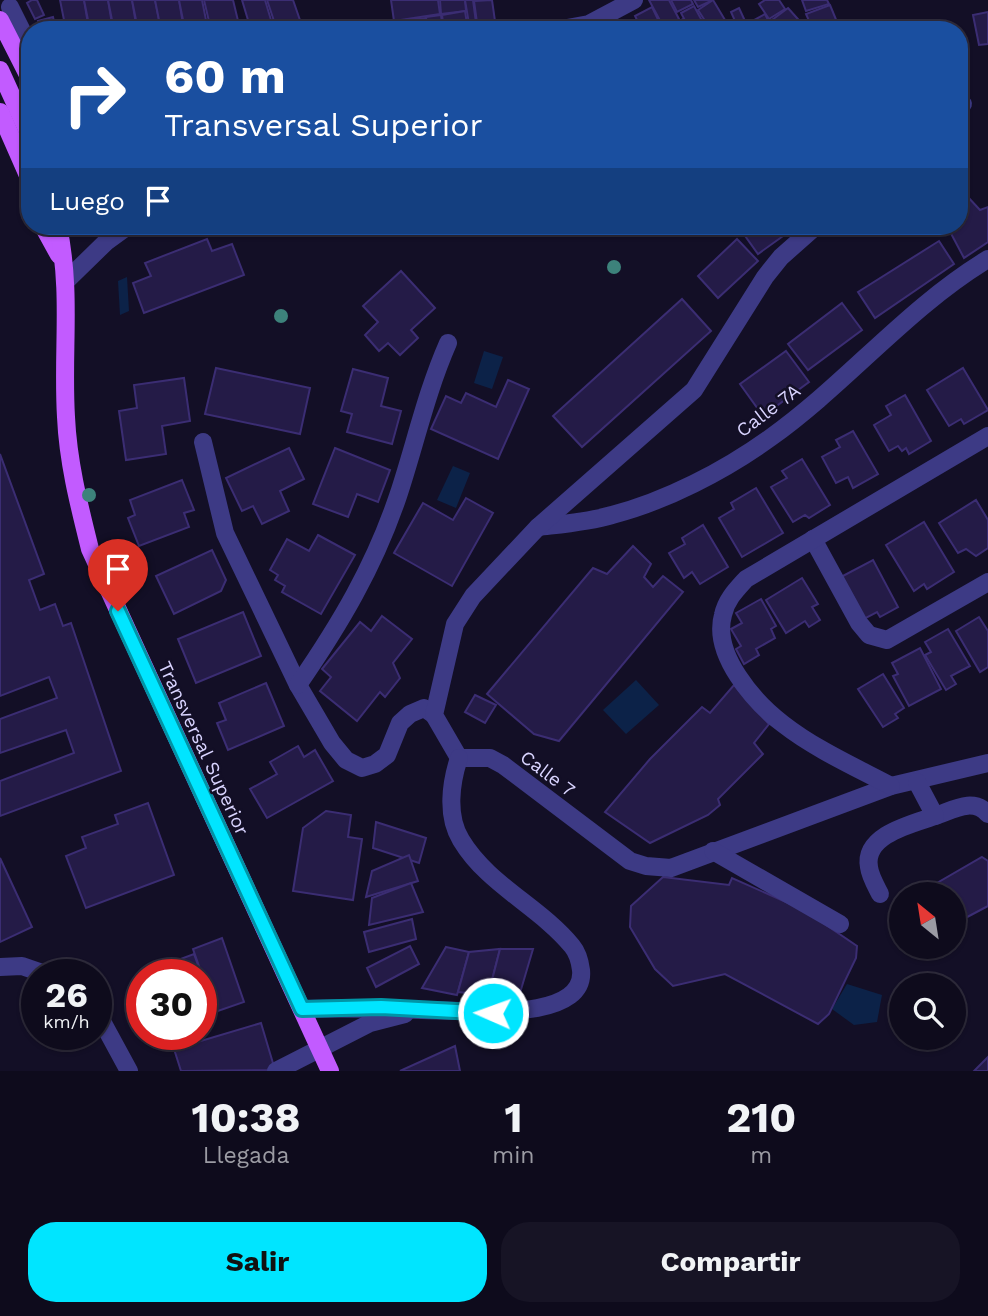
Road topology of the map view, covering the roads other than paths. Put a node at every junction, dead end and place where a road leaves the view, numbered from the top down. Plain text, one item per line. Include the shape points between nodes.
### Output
1 (634, 0) edge
2 (7, 10) edge
3 (595, 21) edge
4 (21, 33) edge
5 (21, 52) edge
6 (0, 70) edge
7 (21, 116) edge
8 (4, 118) edge
9 (21, 159) edge
10 (48, 235) edge
11 (60, 235) edge
12 (69, 235) edge
13 (116, 235) edge
14 (806, 235) edge
15 (988, 259) edge
16 (67, 273) junction
17 (448, 343) dead end
18 (988, 436) edge
19 (202, 442) dead end
20 (538, 527) junction
21 (813, 539) junction
22 (988, 582) edge
23 (298, 685) junction
24 (434, 715) junction
25 (459, 758) junction
26 (988, 763) edge
27 (917, 782) junction
28 (891, 786) junction
29 (988, 814) edge
30 (934, 816) junction
31 (713, 852) junction
32 (880, 894) dead end
33 (840, 924) dead end
34 (21, 966) edge
35 (0, 967) edge
36 (419, 1010) junction
37 (304, 1015) junction
38 (112, 1040) edge
39 (129, 1071) edge
40 (276, 1071) edge
41 (330, 1071) edge

1 - 3 street
2 - 4 street
2 - 5 main road
6 - 7 main road
8 - 9 main road
10 - 16 main road
11 - 16 main road, Transversal Superior
12 - 16 main road
13 - 16 street
14 - 20 street via 765,277 694,390
15 - 20 street, Calle 7A via 748,453 612,516
16 - 37 main road, Transversal Superior via 66,417 76,496 90,549
17 - 23 street via 378,546 344,618
18 - 21 street
19 - 23 street via 225,533
20 - 24 street via 473,596 455,624
21 - 22 street via 859,623 869,635 887,640
21 - 28 street via 746,579 731,595 721,622 724,646 738,675 782,724
23 - 24 street via 331,743 346,760 362,768 387,755 400,723 410,714 424,708
24 - 25 street
25 - 31 street, Calle 7 via 490,758 503,765 630,861 671,868
25 - 36 street via 452,788 460,839 491,878 573,947 582,981 572,996 519,1011
26 - 27 street, Calle 7
27 - 28 street, Calle 7
27 - 30 street
28 - 31 street, Calle 7
29 - 30 street via 981,806 968,804
30 - 32 street via 882,837 870,853 869,867
31 - 33 street
34 - 35 street
36 - 37 street via 381,1007
36 - 40 street via 370,1023
37 - 41 main road, Transversal Superior
38 - 39 street

